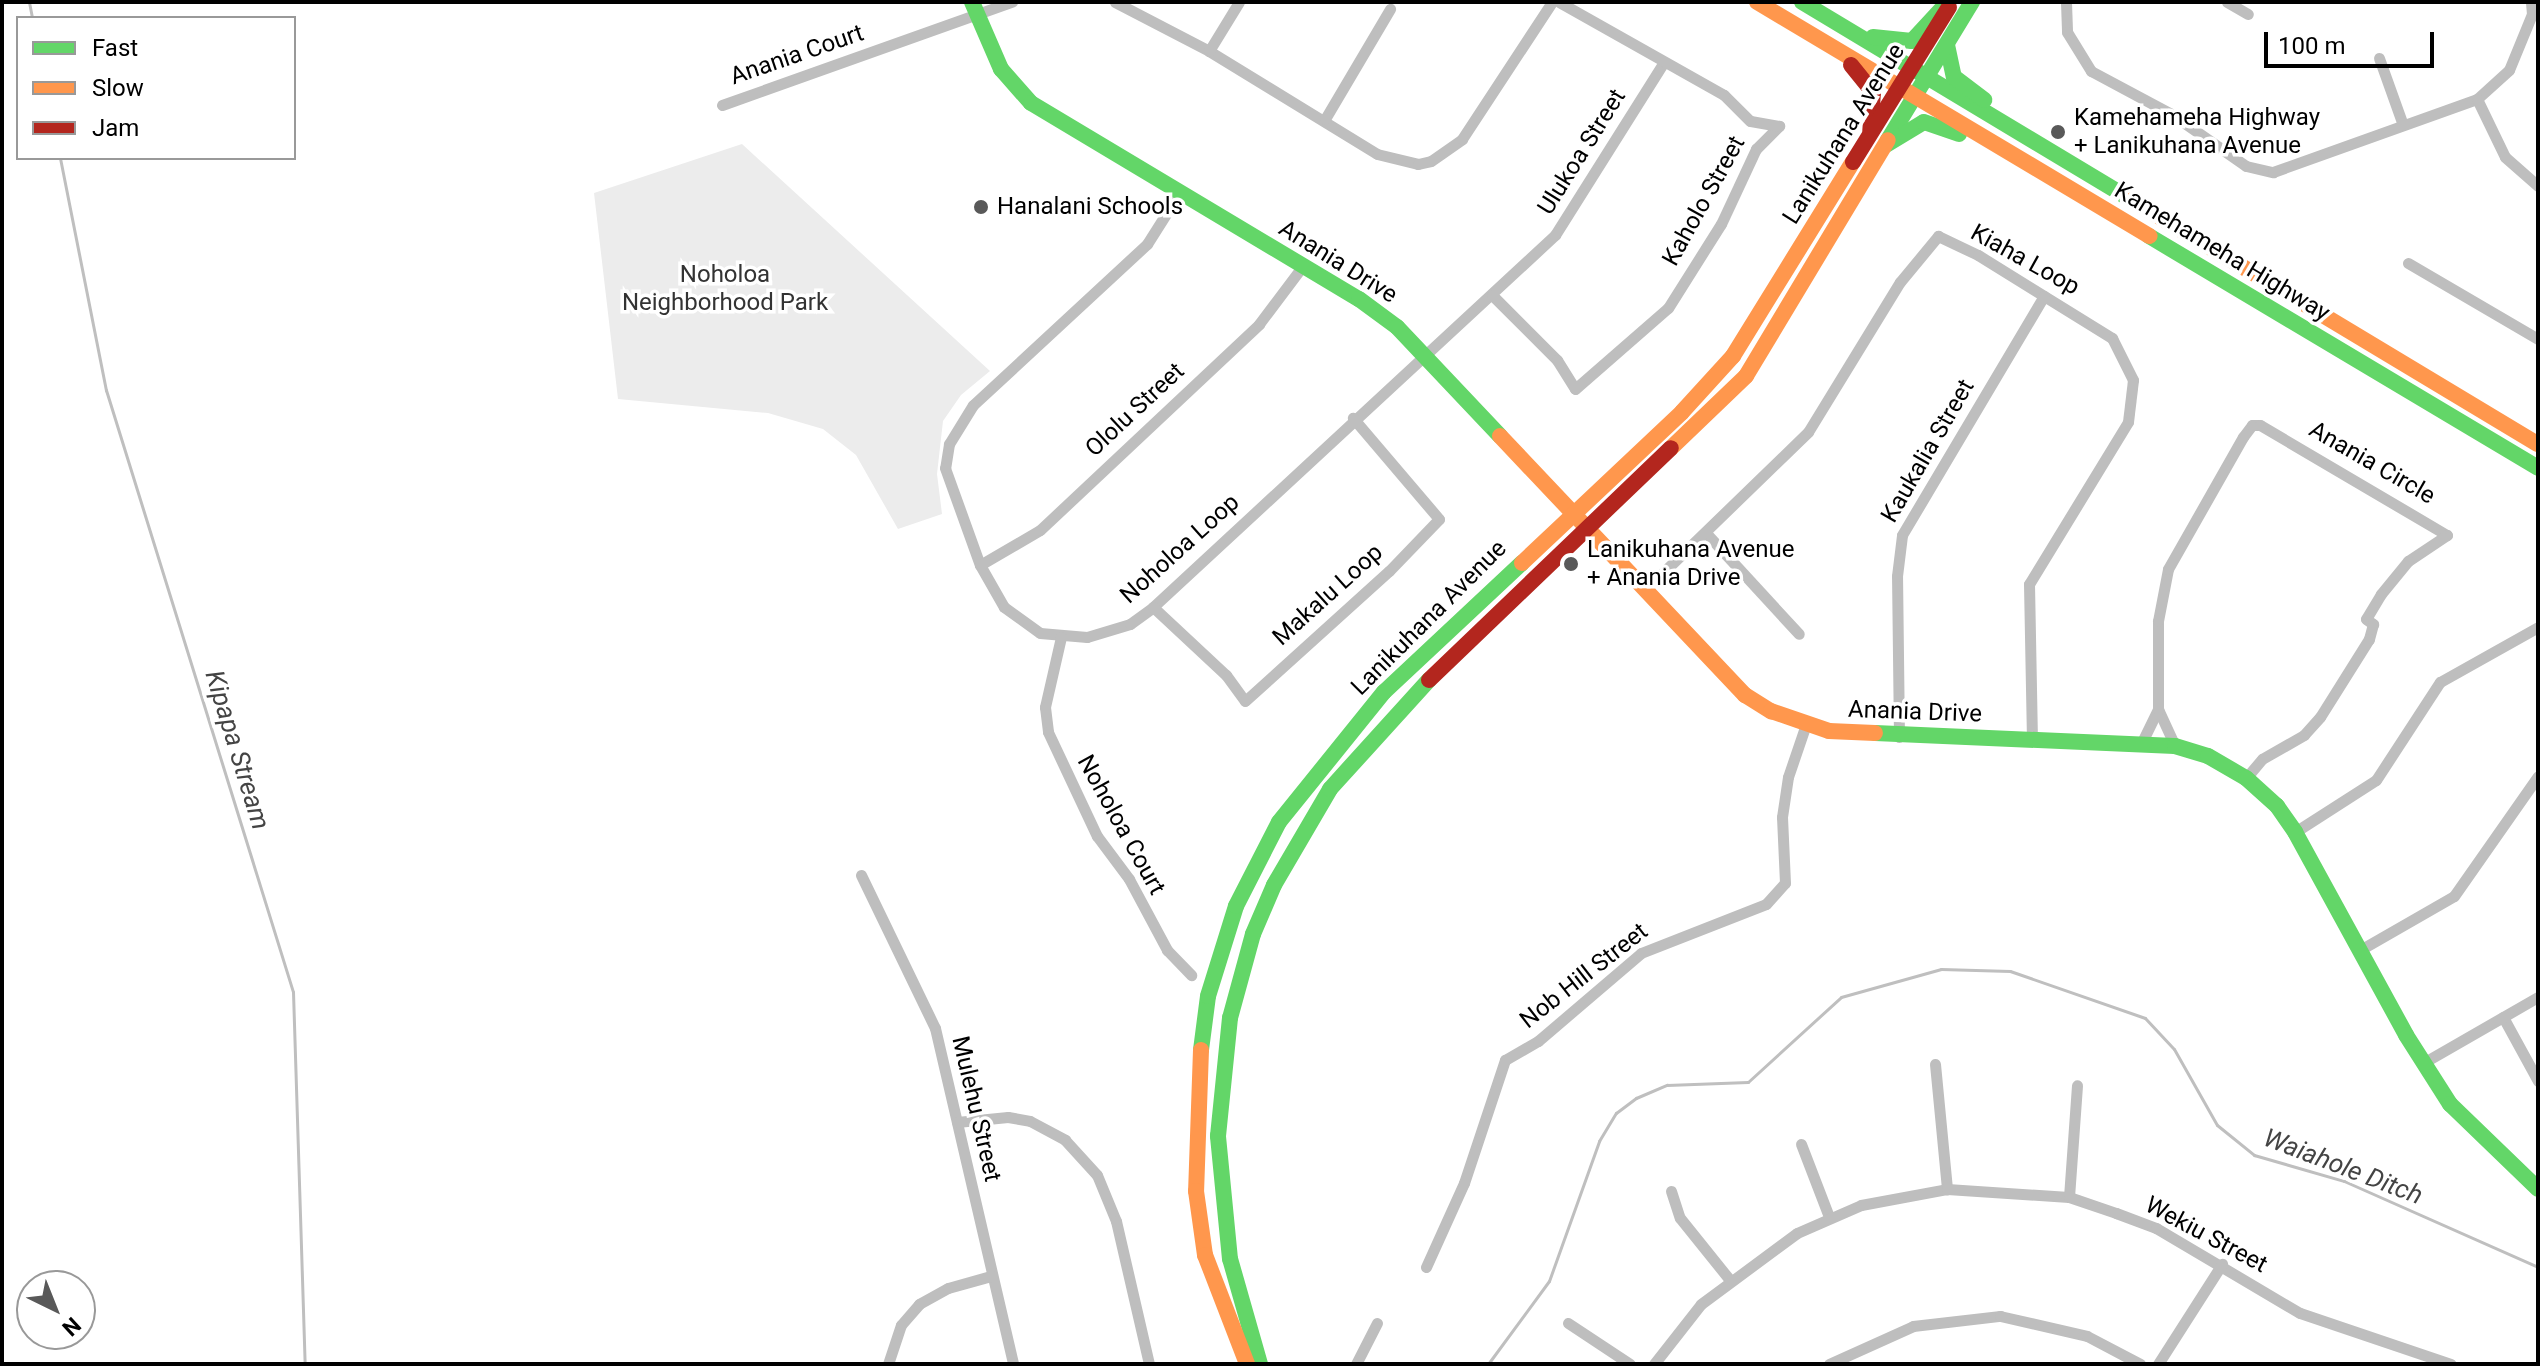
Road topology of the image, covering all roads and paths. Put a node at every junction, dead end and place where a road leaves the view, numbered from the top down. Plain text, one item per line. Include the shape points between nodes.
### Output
1 (1012, 2) edge
2 (1115, 2) edge
3 (1239, 2) edge
4 (1552, 2) edge
5 (1559, 2) edge
6 (1757, 2) edge
7 (1802, 2) edge
8 (1950, 2) edge
9 (1972, 2) edge
10 (2066, 2) edge
11 (2227, 2) edge
12 (974, 9) edge
13 (1390, 9) dead end
14 (2534, 11) edge
15 (2248, 14) dead end
16 (1854, 32) junction
17 (1947, 45) junction
18 (1835, 50) junction
19 (1209, 51) junction
20 (2379, 58) dead end
21 (1664, 62) junction
22 (1913, 69) junction
23 (1928, 79) junction
24 (1899, 87) junction
25 (1916, 97) junction
26 (2477, 99) junction
27 (722, 105) dead end
28 (1325, 119) junction
29 (2403, 125) junction
30 (1870, 131) junction
31 (1886, 145) junction
32 (2105, 182) junction
33 (2538, 186) edge
34 (1178, 195) junction
35 (2134, 228) junction
36 (2408, 263) dead end
37 (1302, 267) junction
38 (1492, 295) junction
39 (2044, 296) junction
40 (2538, 339) edge
41 (1422, 355) junction
42 (1353, 418) junction
43 (2538, 444) edge
44 (2538, 468) edge
45 (1570, 514) junction
46 (1587, 532) junction
47 (1706, 533) junction
48 (980, 565) junction
49 (1645, 590) junction
50 (1153, 607) junction
51 (2538, 627) edge
52 (1799, 634) dead end
53 (1061, 637) junction
54 (2158, 709) junction
55 (1806, 724) junction
56 (1899, 737) junction
57 (2032, 740) junction
58 (2142, 742) junction
59 (2175, 746) junction
60 (2538, 776) edge
61 (2246, 778) junction
62 (2295, 832) junction
63 (861, 875) dead end
64 (2360, 950) junction
65 (1191, 975) dead end
66 (2538, 997) edge
67 (2503, 1017) junction
68 (2423, 1063) junction
69 (1935, 1064) dead end
70 (2538, 1081) edge
71 (2077, 1085) dead end
72 (957, 1122) junction
73 (1801, 1144) dead end
74 (1947, 1189) junction
75 (2538, 1189) edge
76 (1671, 1191) dead end
77 (2069, 1197) junction
78 (1829, 1217) junction
79 (2222, 1264) junction
80 (1426, 1267) dead end
81 (991, 1276) junction
82 (1729, 1279) junction
83 (1377, 1323) dead end
84 (1568, 1323) dead end
85 (888, 1364) edge
86 (1013, 1364) edge
87 (1149, 1364) edge
88 (1247, 1364) edge
89 (1260, 1364) edge
90 (1356, 1364) edge
91 (1630, 1364) edge
92 (1654, 1364) edge
93 (1829, 1364) edge
94 (2140, 1364) edge
95 (2158, 1364) edge
96 (2451, 1364) edge

1 - 12 street
2 - 19 street
3 - 19 street
4 - 28 street via 1462,139 1431,161 1395,162
5 - 21 street, Kaholo Street via 1568,11 1611,27
6 - 18 main road, Kamehameha Highway
7 - 16 main road, Kamehameha Highway
8 - 16 main road via 1912,41
8 - 22 main road, Lanikuhana Avenue
9 - 17 main road, Lanikuhana Avenue
10 - 29 street via 2067,32 2091,71 2173,115 2246,166 2288,171
11 - 15 street
12 - 27 street, Anania Court
12 - 34 main road, Anania Drive via 1001,69 1031,103
13 - 28 street
14 - 26 street via 2509,70
16 - 22 main road, Kamehameha Highway
17 - 23 main road, Lanikuhana Avenue
17 - 32 main road via 1958,82
18 - 24 main road, Kamehameha Highway
18 - 30 main road via 1873,92
19 - 28 street
20 - 29 street
21 - 38 street, Ulukoa Street via 1571,216
21 - 38 street, Kaholo Street via 1724,95 1750,121 1779,126 1756,149 1721,224 1668,308 1575,389 1557,360
22 - 23 main road, Kamehameha Highway
22 - 24 main road, Lanikuhana Avenue
23 - 25 main road, Lanikuhana Avenue
23 - 32 main road, Kamehameha Highway
24 - 25 main road, Kamehameha Highway
24 - 30 main road, Lanikuhana Avenue
25 - 31 main road, Lanikuhana Avenue
25 - 35 main road, Kamehameha Highway
26 - 29 street
26 - 33 street via 2505,157
30 - 45 main road, Lanikuhana Avenue via 1733,356 1682,412
31 - 35 main road via 1912,125 1945,125 2019,170
31 - 46 main road, Lanikuhana Avenue via 1746,376
32 - 43 main road, Kamehameha Highway
34 - 37 main road, Anania Drive
34 - 48 street, Noholoa Loop via 1147,244 960,421 945,468
35 - 44 main road, Kamehameha Highway
36 - 40 street
37 - 41 main road, Anania Drive via 1378,312
37 - 48 street, Ololu Street via 1259,324 1040,530
38 - 41 street, Ulukoa Street
39 - 47 street, Kiaha Loop via 1938,236 1900,282 1808,432
39 - 56 street, Kaukalia Street via 1902,535 1897,576
39 - 57 street, Kiaha Loop via 2112,338 2131,368 2134,400 2128,422 2029,584
41 - 42 street, Noholoa Loop
41 - 45 main road, Anania Drive
42 - 50 street, Noholoa Loop
42 - 50 street, Makalu Loop via 1439,519 1389,571 1245,701 1226,675
45 - 46 main road, Anania Drive
45 - 88 main road, Lanikuhana Avenue via 1384,692 1336,748 1279,822 1236,906 1208,996 1198,1076 1196,1191 1205,1255
46 - 49 main road, Anania Drive
46 - 89 main road, Lanikuhana Avenue via 1408,700 1330,789 1274,885 1253,934 1230,1018 1218,1136 1230,1259
47 - 49 street, Kiaha Loop
47 - 52 street
48 - 53 street, Noholoa Loop via 1004,607 1020,622
49 - 55 main road, Anania Drive via 1745,695
50 - 53 street, Noholoa Loop via 1108,632
51 - 62 street via 2440,682 2376,780
53 - 65 street, Noholoa Court via 1045,707 1048,732 1097,836 1129,879 1167,950
54 - 58 street, Anania Circle
54 - 59 street, Anania Circle
54 - 61 street, Anania Circle via 2158,621 2168,569 2252,425 2270,429 2437,525 2447,535 2408,561 2381,594 2366,619 2373,624 2369,639 2320,717 2304,735 2262,759
55 - 56 main road, Anania Drive via 1858,736
55 - 80 street, Nob Hill Street via 1788,777 1782,817 1785,883 1766,904 1641,953 1538,1041 1505,1060 1464,1183
56 - 57 main road, Anania Drive
57 - 58 main road, Anania Drive
58 - 59 main road, Anania Drive
59 - 61 main road, Anania Drive via 2208,756
60 - 64 street via 2454,896
61 - 62 main road, Anania Drive
62 - 64 main road, Anania Drive
63 - 72 street, Mulehu Street via 935,1028
64 - 68 main road, Anania Drive
66 - 67 street
67 - 68 street
67 - 70 street
68 - 75 main road, Anania Drive via 2471,1127
69 - 74 street
71 - 77 street
72 - 81 street, Mulehu Street
72 - 87 street via 1008,1117 1030,1121 1065,1140 1097,1175 1116,1221
73 - 78 street
74 - 77 street, Wekiu Street
74 - 78 street, Wekiu Street via 1861,1205
76 - 82 street via 1680,1218
77 - 79 street, Wekiu Street via 2156,1228
78 - 82 street, Wekiu Street
79 - 95 street
79 - 96 street, Wekiu Street via 2300,1313
81 - 85 street via 948,1288 919,1304 901,1325
81 - 86 street, Mulehu Street
82 - 92 street, Wekiu Street via 1701,1304
83 - 90 street
84 - 91 street
93 - 94 street via 1913,1326 2000,1316 2087,1336

